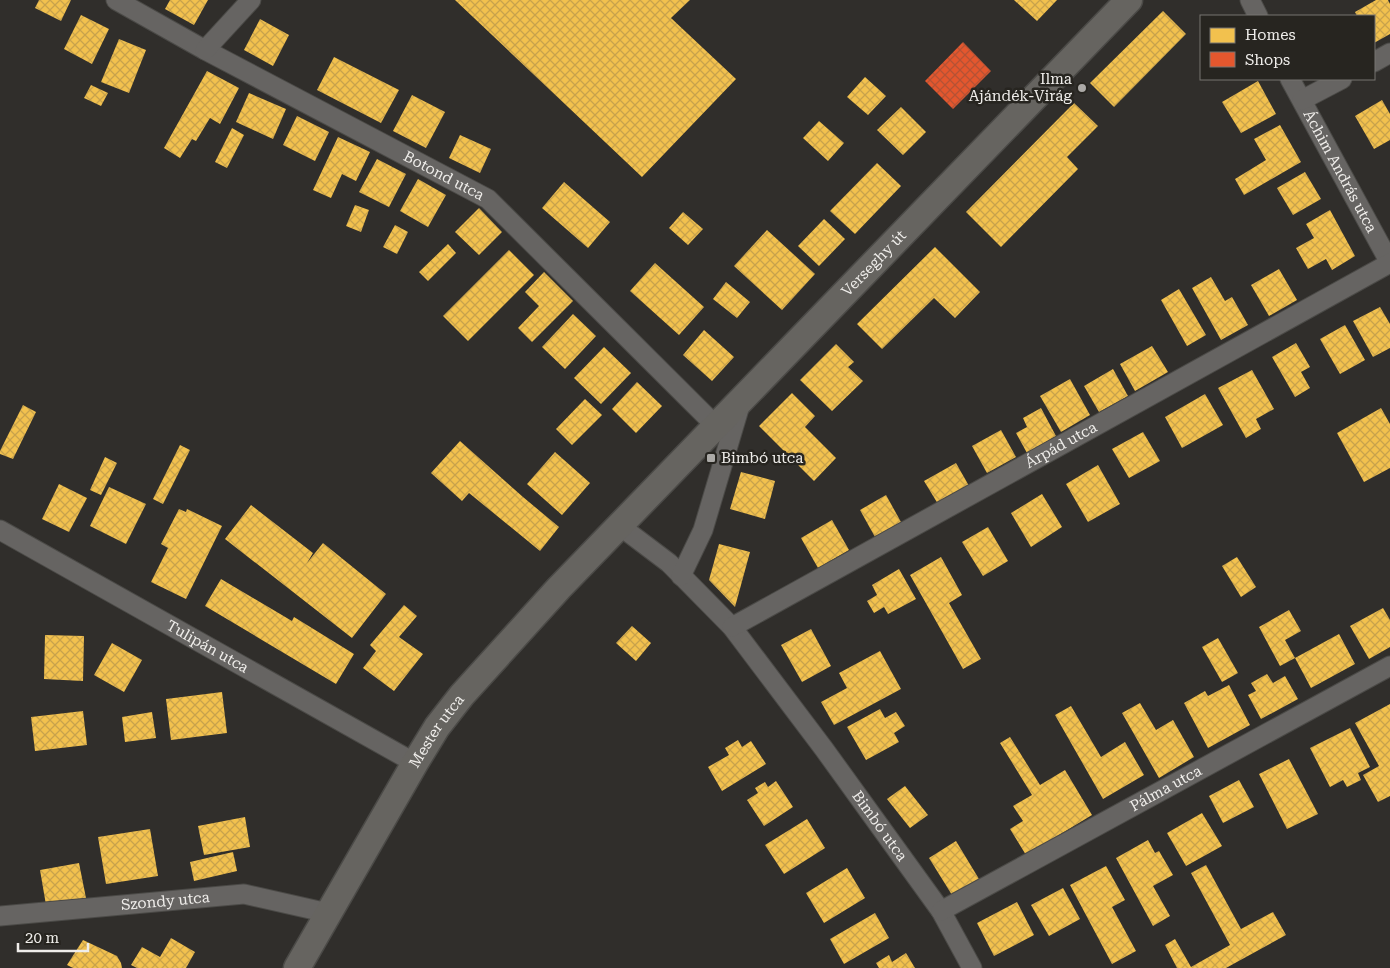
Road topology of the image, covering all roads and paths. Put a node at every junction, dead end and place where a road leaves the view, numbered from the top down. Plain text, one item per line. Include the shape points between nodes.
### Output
1 (116, 0) edge
2 (251, 0) edge
3 (1129, 0) edge
4 (1250, 0) edge
5 (1258, 15) edge
6 (206, 50) junction
7 (1390, 53) edge
8 (1375, 61) edge
9 (1291, 80) edge
10 (1340, 80) edge
11 (1302, 100) junction
12 (1390, 263) edge
13 (742, 400) junction
14 (717, 427) junction
15 (620, 526) junction
16 (0, 530) edge
17 (681, 576) junction
18 (732, 627) junction
19 (1390, 666) edge
20 (415, 763) junction
21 (941, 911) junction
22 (328, 913) junction
23 (0, 916) edge
24 (297, 968) edge
25 (972, 968) edge

1 - 6 street, Botond utca
2 - 6 street
3 - 13 main road, Verseghy út
4 - 5 street
6 - 14 street, Botond utca via 488,199
7 - 8 street
9 - 11 street, Áchim András utca
10 - 11 street
11 - 12 street, Áchim András utca
12 - 18 street, Árpád utca
13 - 14 main road, Verseghy út
13 - 17 street via 703,530
14 - 15 main road, Verseghy út
15 - 17 street, Bimbó utca
15 - 20 main road, Mester utca via 462,694
16 - 20 street, Tulipán utca
17 - 18 street, Bimbó utca
18 - 21 street, Bimbó utca
19 - 21 street, Pálma utca
20 - 22 main road, Mester utca
21 - 25 street, Bimbó utca
22 - 23 street, Szondy utca via 244,894
22 - 24 main road, Mester utca

